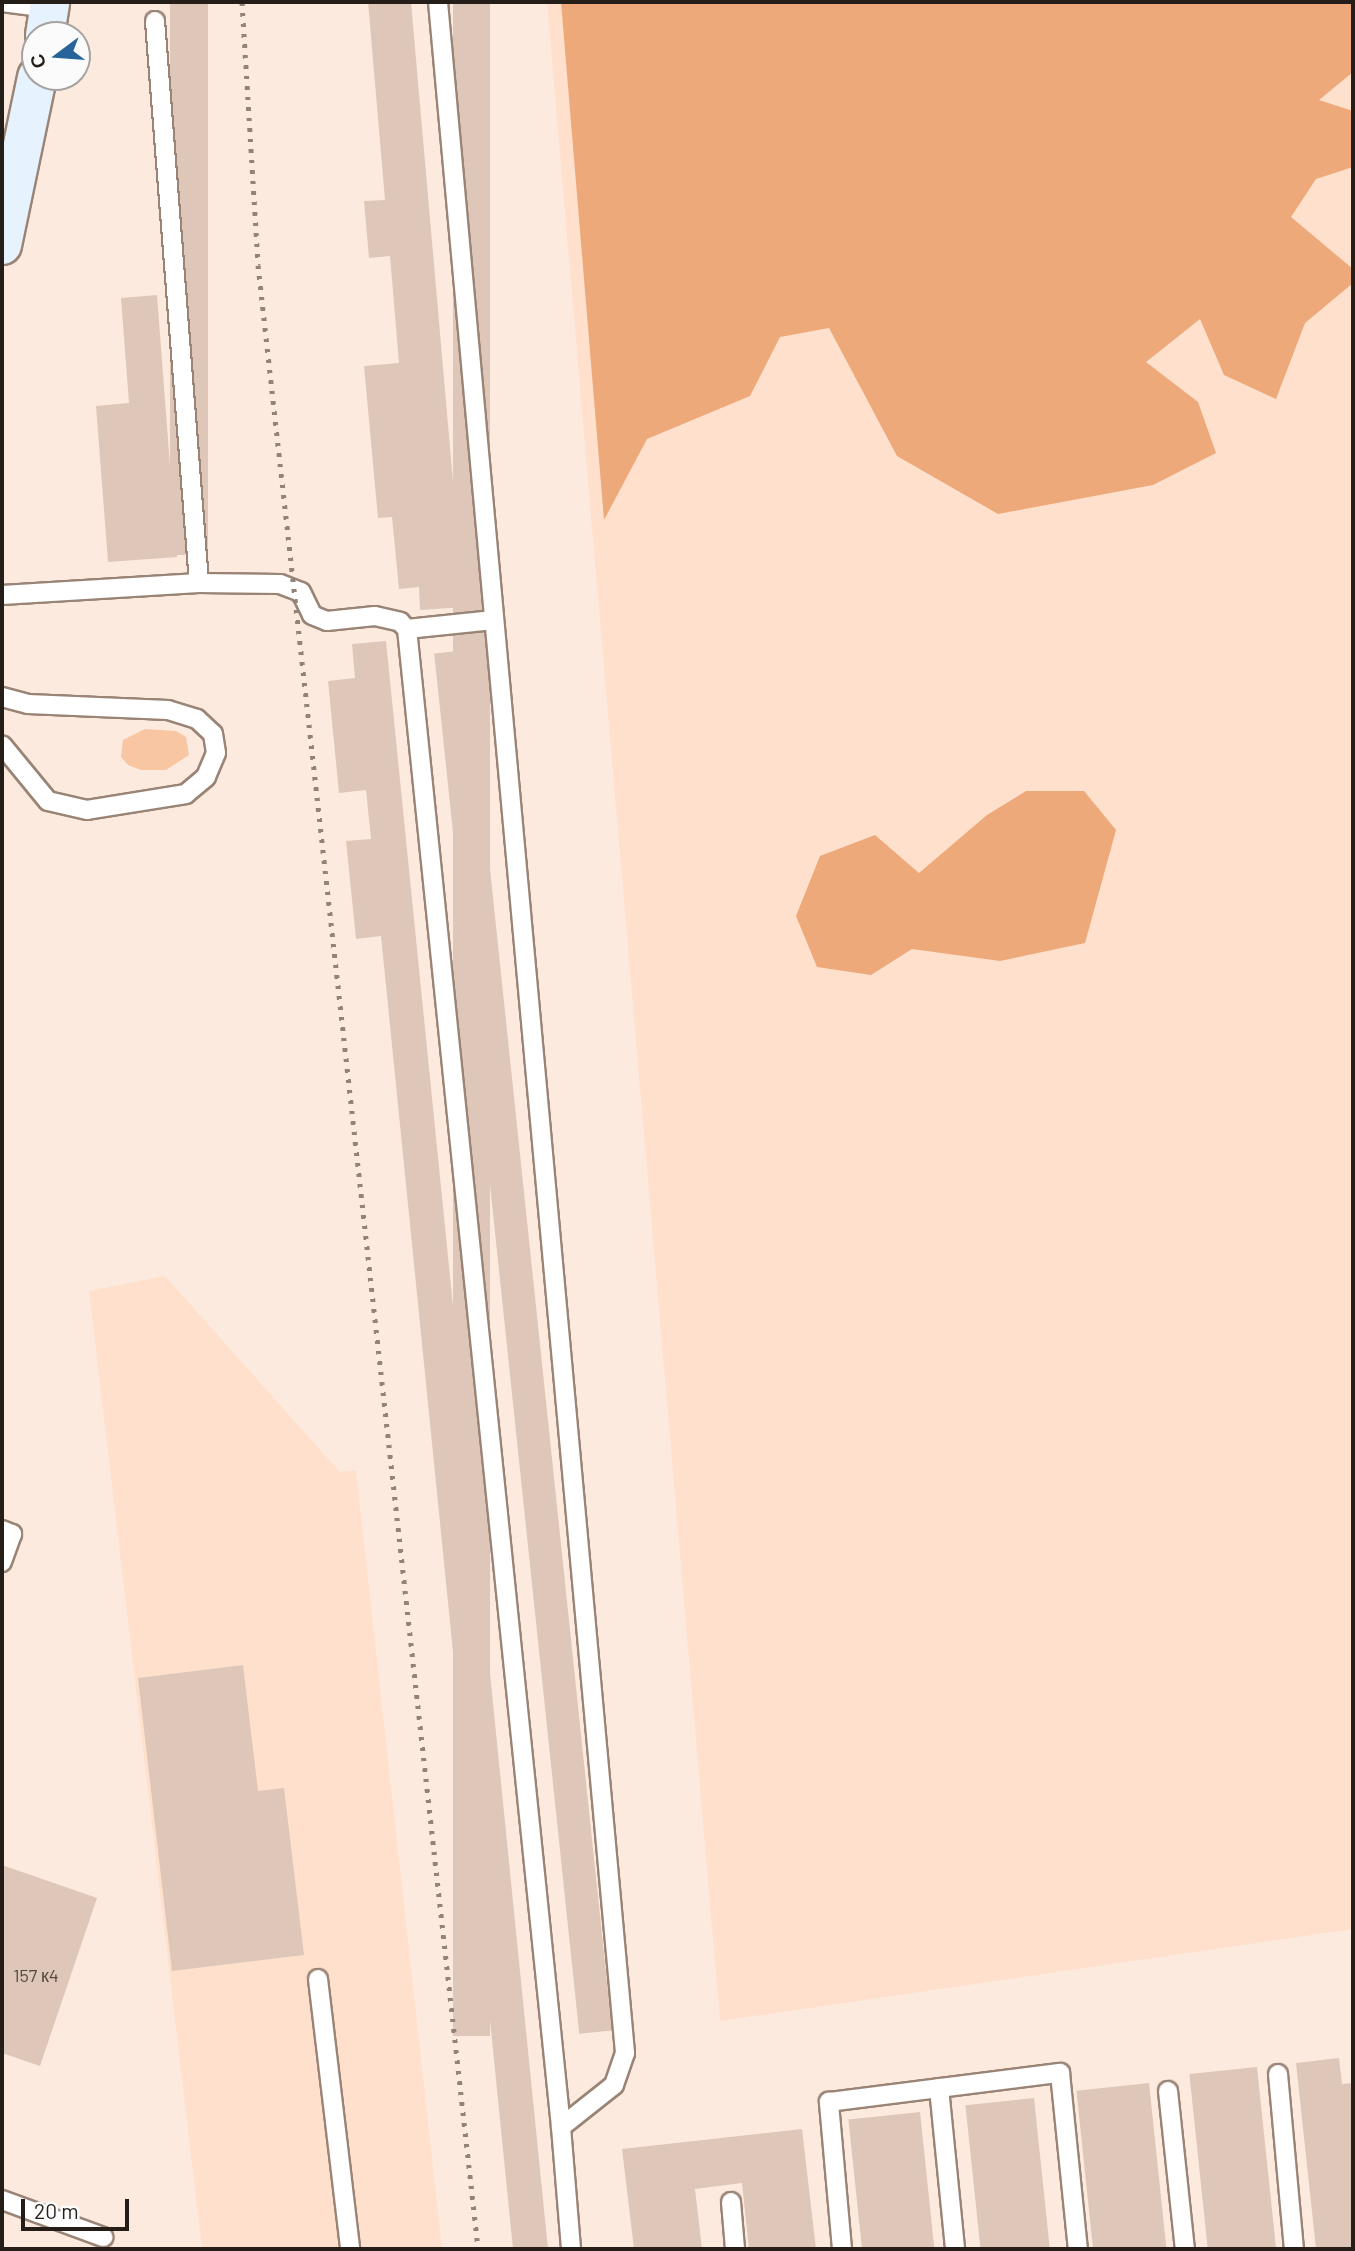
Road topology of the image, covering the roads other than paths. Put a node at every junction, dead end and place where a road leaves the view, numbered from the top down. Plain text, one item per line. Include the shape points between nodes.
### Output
1 (2, 2) edge
2 (438, 2) edge
3 (48, 15) edge
4 (155, 20) dead end
5 (34, 91) edge
6 (2, 245) edge
7 (199, 583) junction
8 (2, 595) edge
9 (494, 620) junction
10 (407, 629) junction
11 (2, 697) edge
12 (2, 745) edge
13 (2, 1530) edge
14 (2, 1562) edge
15 (318, 1979) dead end
16 (1278, 2074) dead end
17 (939, 2088) junction
18 (1168, 2091) dead end
19 (561, 2127) junction
20 (2, 2200) edge
21 (731, 2202) dead end
22 (103, 2237) dead end
23 (350, 2249) edge
24 (571, 2249) edge
25 (735, 2249) edge
26 (842, 2249) edge
27 (955, 2249) edge
28 (1078, 2249) edge
29 (1185, 2249) edge
30 (1294, 2249) edge

1 - 3 lane
2 - 9 lane
4 - 7 lane
5 - 6 street
7 - 8 lane
7 - 10 lane via 280,584 301,593 312,615 327,621 375,616 400,622
9 - 10 lane
9 - 19 lane via 625,2053 614,2085
10 - 19 lane
11 - 12 lane via 28,704 168,710 197,719 213,734 216,752 206,777 186,794 87,810 48,801
13 - 14 lane via 12,1534
15 - 23 lane
16 - 30 lane
17 - 26 lane via 829,2102
17 - 27 lane
17 - 28 lane via 1060,2073
18 - 29 lane
19 - 24 lane
20 - 22 lane
21 - 25 lane

